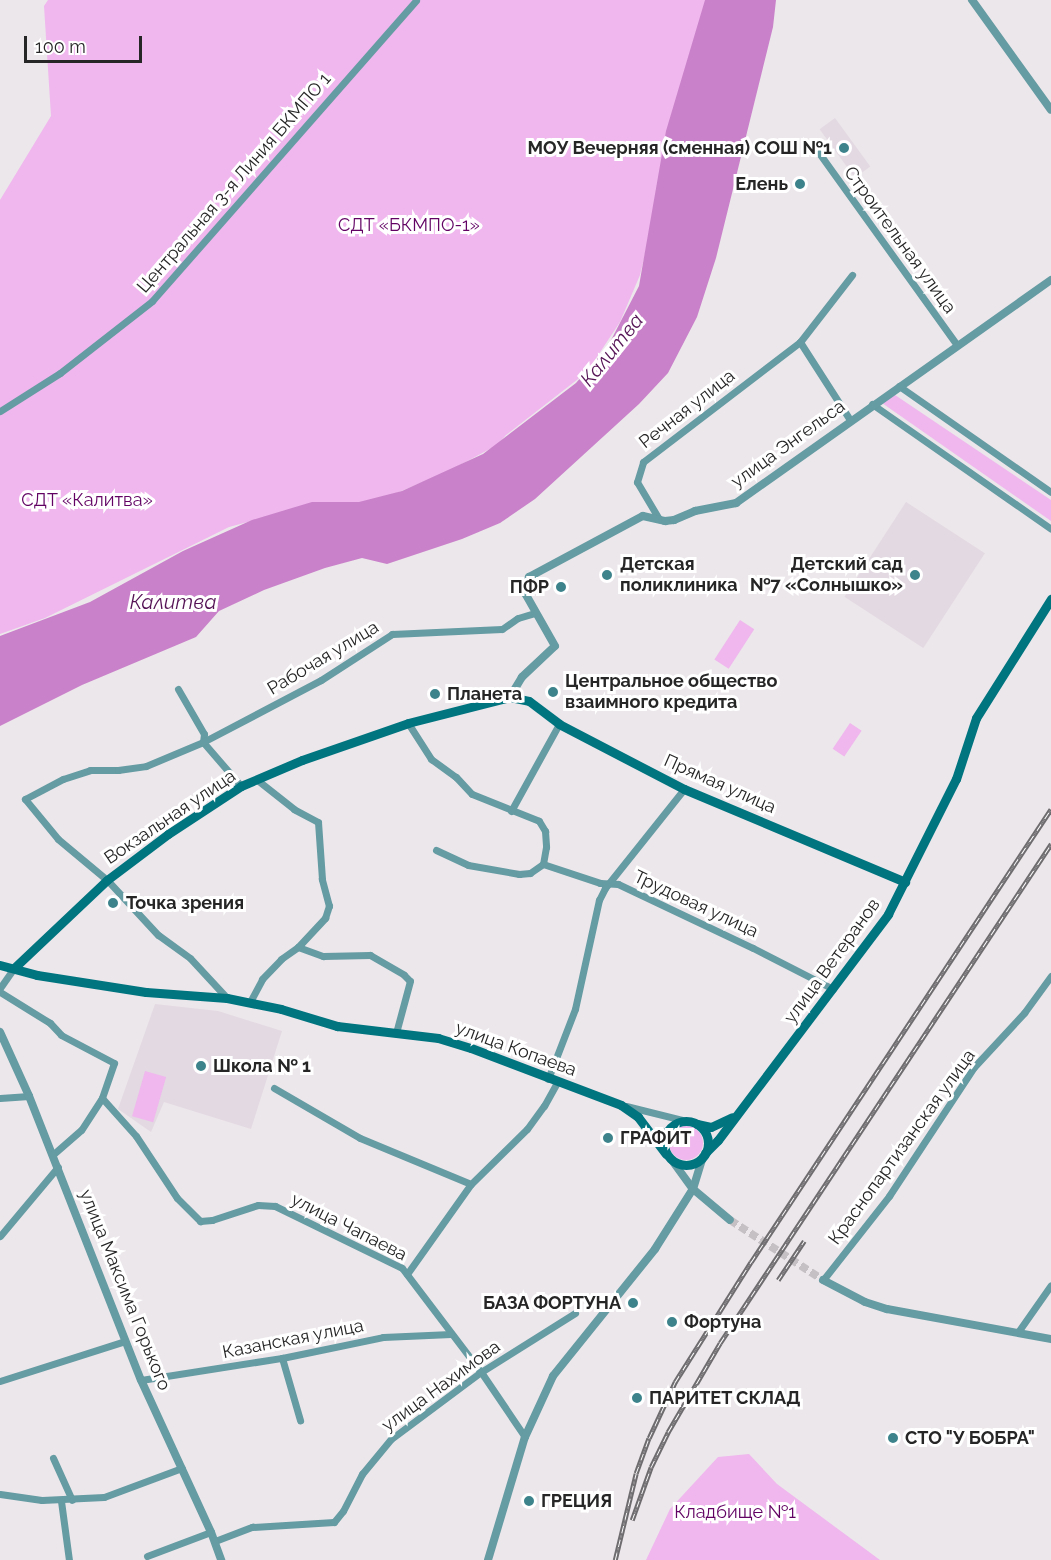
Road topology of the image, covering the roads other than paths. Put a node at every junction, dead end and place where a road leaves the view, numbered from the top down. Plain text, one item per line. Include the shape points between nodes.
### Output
1 (416, 0) edge
2 (972, 0) edge
3 (1050, 106) edge
4 (819, 153) dead end
5 (852, 275) dead end
6 (1051, 280) edge
7 (800, 342) junction
8 (957, 345) junction
9 (899, 386) junction
10 (872, 404) junction
11 (0, 411) edge
12 (850, 420) junction
13 (1051, 492) edge
14 (659, 519) junction
15 (1051, 529) edge
16 (1051, 599) edge
17 (534, 613) junction
18 (178, 689) dead end
19 (510, 697) junction
20 (529, 701) joint
21 (408, 723) junction
22 (559, 723) junction
23 (203, 742) junction
24 (256, 779) junction
25 (241, 786) junction
26 (684, 789) junction
27 (511, 811) junction
28 (436, 850) dead end
29 (543, 864) junction
30 (107, 880) junction
31 (905, 882) junction
32 (612, 883) junction
33 (298, 947) junction
34 (0, 965) edge
35 (14, 968) junction
36 (1051, 976) edge
37 (833, 989) junction
38 (0, 990) edge
39 (226, 998) junction
40 (250, 1002) junction
41 (0, 1032) edge
42 (396, 1033) junction
43 (553, 1081) junction
44 (274, 1088) dead end
45 (29, 1096) junction
46 (0, 1098) edge
47 (102, 1098) junction
48 (621, 1105) junction
49 (738, 1113) junction
50 (693, 1123) junction
51 (53, 1154) junction
52 (704, 1155) junction
53 (669, 1157) junction
54 (58, 1167) junction
55 (471, 1184) junction
56 (693, 1189) junction
57 (730, 1220) tunnel mouth
58 (0, 1236) edge
59 (407, 1275) junction
60 (823, 1280) joint
61 (1051, 1285) edge
62 (575, 1313) dead end
63 (1018, 1332) junction
64 (451, 1334) junction
65 (1051, 1339) edge
66 (125, 1341) junction
67 (282, 1358) junction
68 (481, 1372) junction
69 (141, 1380) junction
70 (0, 1381) edge
71 (300, 1420) dead end
72 (525, 1437) junction
73 (52, 1458) dead end
74 (182, 1468) junction
75 (0, 1494) edge
76 (72, 1500) junction
77 (61, 1501) junction
78 (211, 1532) junction
79 (214, 1541) junction
80 (147, 1556) dead end
81 (69, 1560) edge
82 (220, 1560) edge
83 (488, 1560) edge

1 - 11 street, Центральная 3-я Линия БКМПО 1 via 152,301 60,373
2 - 3 street
4 - 8 street, Строительная улица
5 - 7 street, Речная улица
6 - 8 street, улица Энгельса
7 - 12 street
7 - 14 street, Речная улица via 643,462 637,482
8 - 9 street, улица Энгельса
9 - 10 street, улица Энгельса
9 - 13 street
10 - 12 street, улица Энгельса
10 - 15 street
12 - 14 street, улица Энгельса via 736,502 674,520
14 - 17 street, улица Энгельса via 643,516 529,577 525,593
16 - 31 main road, улица Ветеранов via 976,718 956,779
17 - 19 street, улица Энгельса via 555,646 522,677
17 - 23 street, Рабочая улица via 502,629 392,633 321,680
18 - 23 street via 204,734
19 - 20 main road, Вокзальная улица
19 - 21 main road, Вокзальная улица
20 - 22 main road, Прямая улица
21 - 24 main road, Вокзальная улица
21 - 27 street via 432,759 472,795
22 - 26 main road, Прямая улица
22 - 27 street
23 - 25 street
23 - 30 street, Рабочая улица via 146,766 90,770 63,779 25,800 58,839
24 - 25 main road, Вокзальная улица
24 - 33 street via 318,822 322,879 329,906 325,918
25 - 30 main road, Вокзальная улица
26 - 31 main road, Прямая улица
26 - 32 street
27 - 29 street via 538,821 545,831
28 - 29 street via 468,865 519,874 530,873
29 - 32 street, Трудовая улица via 600,883
30 - 35 main road, Вокзальная улица
30 - 39 street via 158,935 190,958
31 - 37 main road, улица Ветеранов via 888,914
32 - 37 street, Трудовая улица
32 - 43 street via 599,900
33 - 40 street via 262,979
33 - 42 street via 324,956 370,955 404,975 410,981
34 - 35 main road, улица Копаева
35 - 38 street
35 - 39 main road, улица Копаева via 146,992
36 - 60 street, Краснопартизанская улица via 1024,1013 974,1067 889,1196
37 - 49 main road, улица Ветеранов
38 - 47 street via 50,1023 61,1035 114,1063
39 - 40 main road, улица Копаева
40 - 42 main road, улица Копаева via 337,1026
41 - 45 street, улица Максима Горького
42 - 43 main road, улица Копаева via 438,1038 471,1048
43 - 48 main road, улица Копаева
43 - 55 street via 544,1106 527,1129
44 - 55 street via 360,1138
45 - 46 street
45 - 51 street, улица Максима Горького
47 - 51 street via 81,1130
47 - 59 street, улица Чапаева via 136,1136 177,1198 200,1221 258,1205 275,1206 402,1268
48 - 50 street
48 - 53 main road, улица Копаева via 638,1117
49 - 50 main road via 711,1127
49 - 52 main road, улица Ветеранов
50 - 52 main road via 706,1137
50 - 53 main road via 676,1124 666,1134 664,1147
51 - 54 street, улица Максима Горького
52 - 53 main road via 687,1165
52 - 56 street
53 - 56 street
54 - 58 street
54 - 66 street, улица Максима Горького
55 - 59 street
56 - 57 street
56 - 72 street via 655,1249 553,1376
59 - 64 street, улица Чапаева
60 - 63 street via 887,1309
61 - 63 street
62 - 68 street, улица Нахимова
63 - 65 street
64 - 67 street, Казанская улица via 383,1337
64 - 68 street, улица Чапаева
66 - 69 street, улица Максима Горького
66 - 70 street
67 - 69 street, Казанская улица
67 - 71 street
68 - 72 street, улица Чапаева
68 - 79 street, улица Нахимова via 391,1439 362,1474 334,1522 252,1527
69 - 74 street, улица Максима Горького
72 - 83 street
73 - 76 street
74 - 76 street via 104,1497
74 - 78 street, улица Максима Горького
75 - 77 street
76 - 77 street
77 - 81 street
78 - 79 street, улица Максима Горького
78 - 80 street
79 - 82 street, улица Максима Горького

